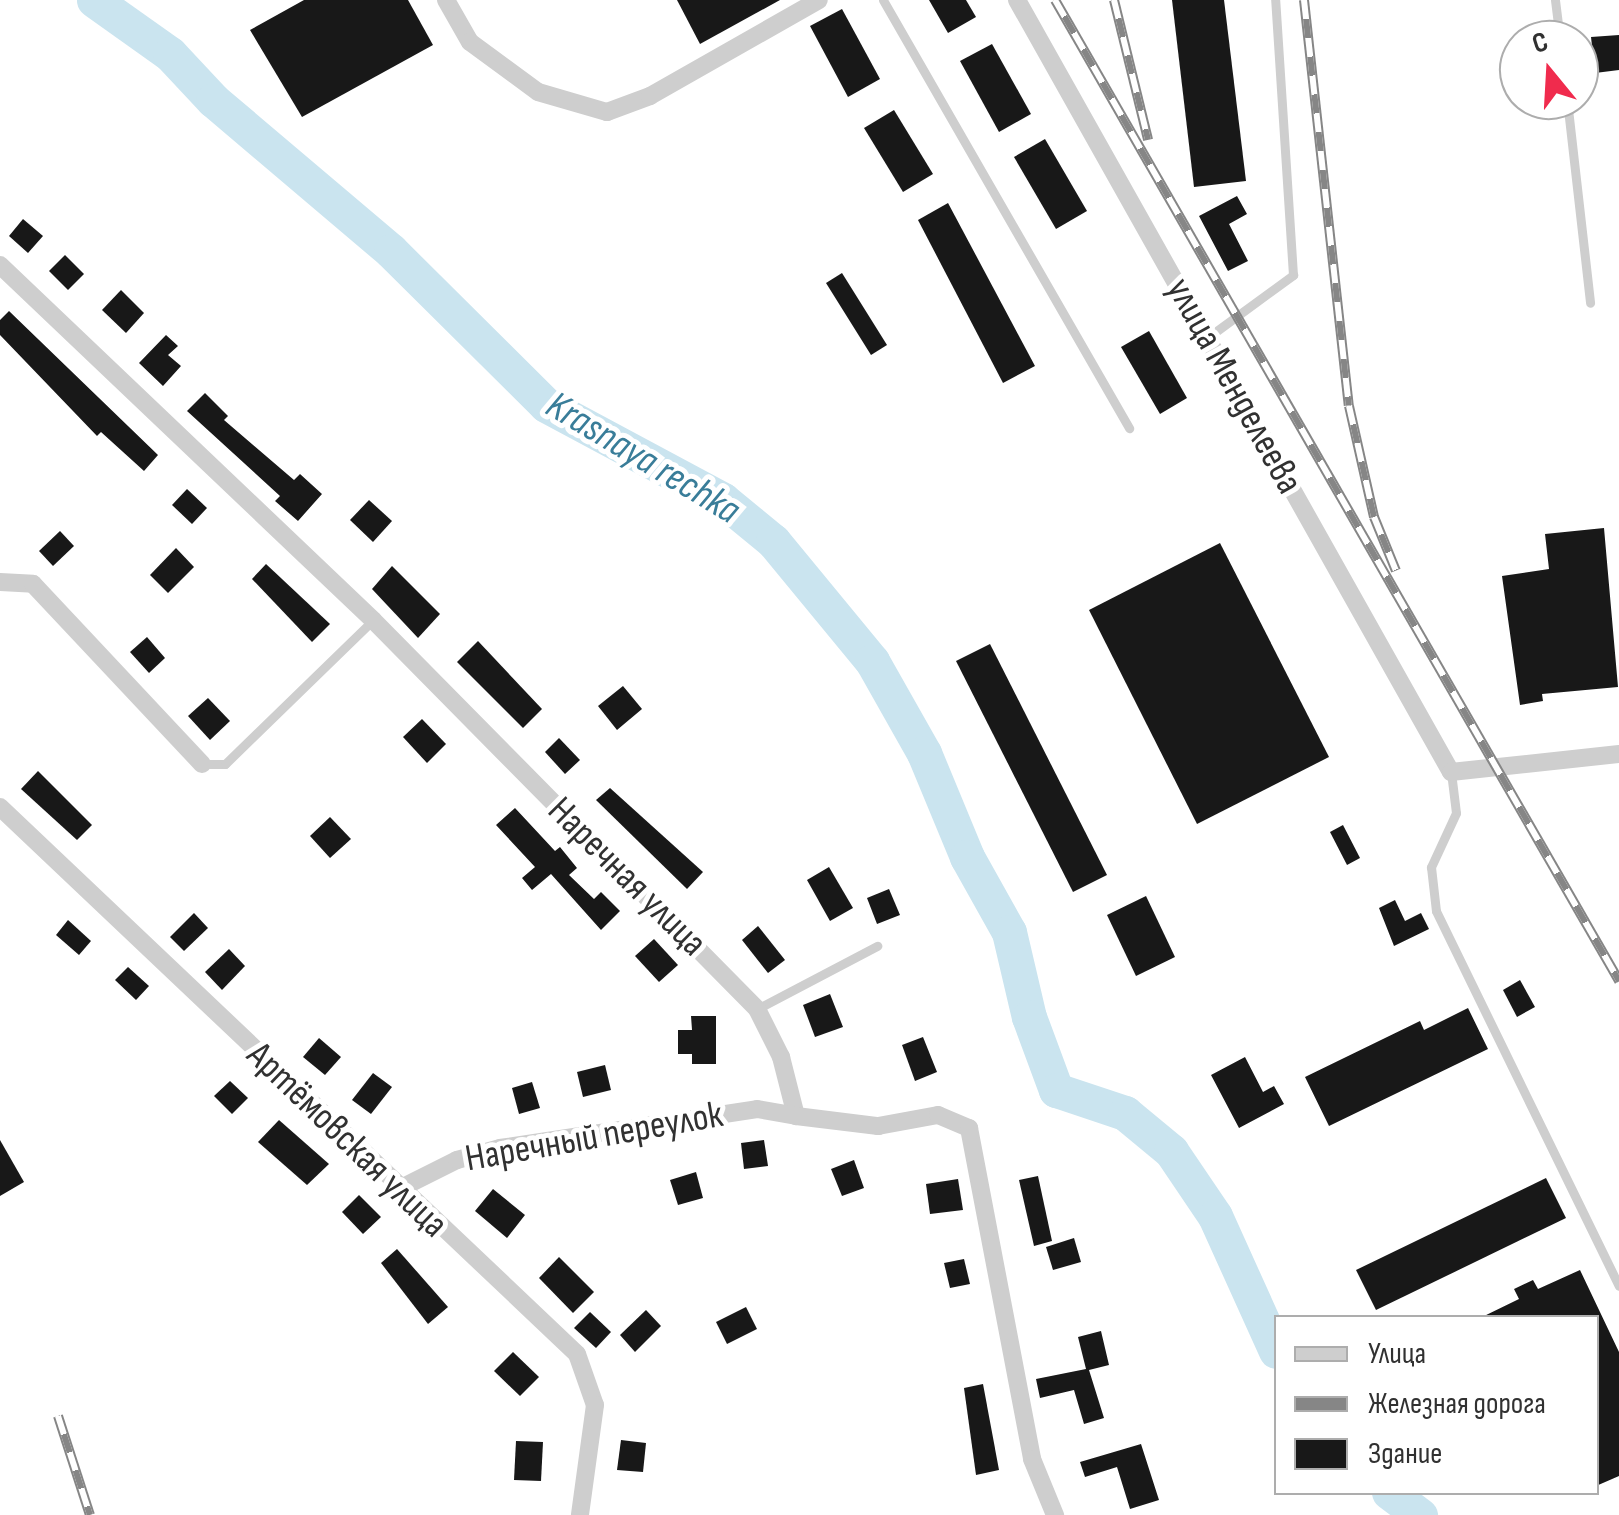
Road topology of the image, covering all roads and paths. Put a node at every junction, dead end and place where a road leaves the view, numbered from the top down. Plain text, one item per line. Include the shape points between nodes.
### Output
1 (446, 0) edge
2 (819, 0) edge
3 (883, 0) edge
4 (1018, 0) edge
5 (1275, 0) edge
6 (1569, 120) edge
7 (0, 265) edge
8 (1590, 303) dead end
9 (1207, 338) junction
10 (1129, 428) dead end
11 (0, 582) edge
12 (373, 620) junction
13 (1619, 754) edge
14 (202, 764) joint
15 (1452, 772) junction
16 (0, 807) edge
17 (877, 946) dead end
18 (757, 1009) junction
19 (796, 1116) junction
20 (398, 1190) junction
21 (1619, 1286) edge
22 (580, 1515) edge
23 (1055, 1515) edge

1 - 2 street via 470,42 538,92 606,112 650,96
3 - 10 lane
4 - 9 street, улица Менделеева
5 - 9 lane via 1294,275
6 - 8 lane
7 - 12 street, Наречная улица
9 - 15 street, улица Менделеева
11 - 14 street via 34,584
12 - 14 lane via 225,764
12 - 18 street, Наречная улица
13 - 15 street
15 - 21 lane via 1456,813 1430,867 1436,911
16 - 20 street, Артёмовская улица
17 - 18 lane
18 - 19 street, Наречная улица via 781,1057
19 - 20 street, Наречный переулок via 757,1109 500,1148 456,1160
19 - 23 street via 878,1126 938,1115 969,1128 1032,1459
20 - 22 street, Артёмовская улица via 578,1354 588,1373 594,1423

